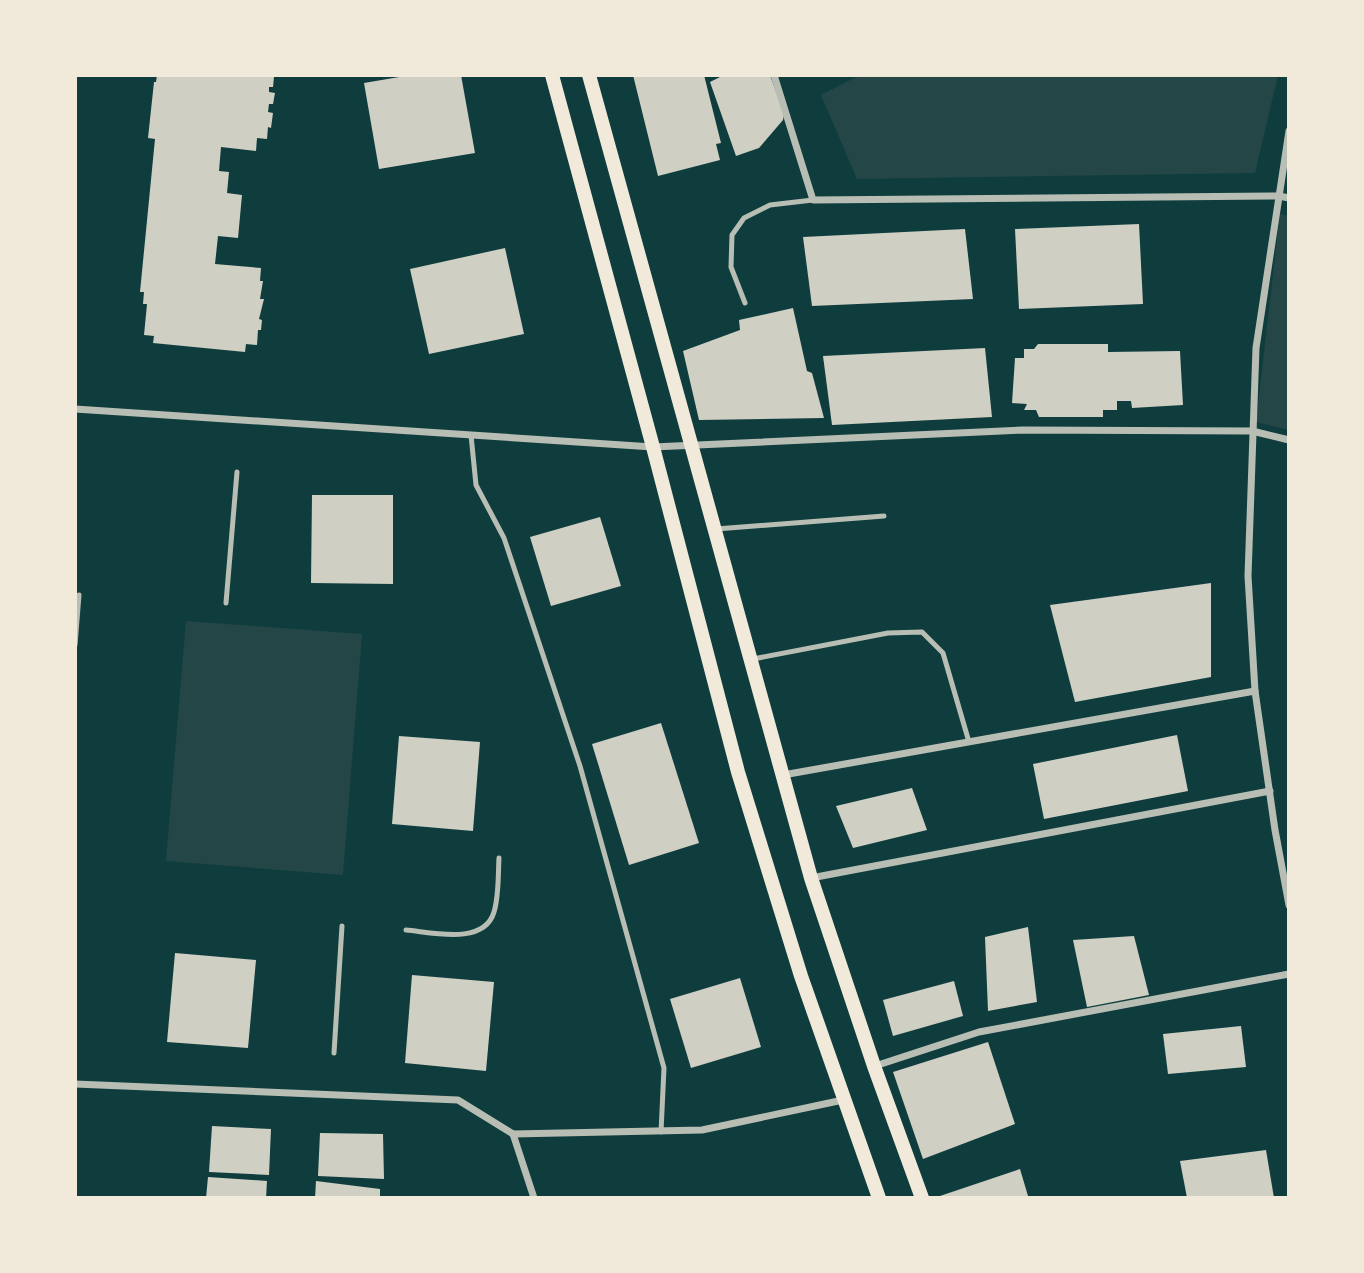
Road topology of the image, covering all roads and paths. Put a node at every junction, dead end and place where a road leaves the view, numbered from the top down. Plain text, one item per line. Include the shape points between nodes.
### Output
1 (552, 75) edge
2 (589, 75) edge
3 (774, 75) edge
4 (1289, 131) edge
5 (1279, 196) junction
6 (1289, 198) edge
7 (813, 200) junction
8 (745, 303) dead end
9 (75, 409) edge
10 (1252, 431) junction
11 (471, 435) junction
12 (1289, 440) edge
13 (691, 444) junction
14 (653, 447) junction
15 (237, 472) dead end
16 (884, 516) dead end
17 (715, 529) junction
18 (79, 596) dead end
19 (226, 603) dead end
20 (75, 645) edge
21 (751, 659) junction
22 (1255, 691) junction
23 (969, 742) junction
24 (783, 775) junction
25 (1269, 791) junction
26 (499, 858) dead end
27 (811, 878) junction
28 (1289, 905) edge
29 (342, 926) dead end
30 (406, 930) dead end
31 (1289, 974) edge
32 (334, 1053) dead end
33 (874, 1066) junction
34 (75, 1084) edge
35 (844, 1100) junction
36 (661, 1132) junction
37 (513, 1134) junction
38 (534, 1198) edge
39 (878, 1198) edge
40 (922, 1198) edge

1 - 14 main road
2 - 13 main road
3 - 7 street
4 - 5 street
5 - 6 street
5 - 7 street
5 - 10 street via 1256,348
7 - 8 lane via 770,205 744,218 732,235 731,267
9 - 11 street
10 - 12 street
10 - 13 street via 1023,430
10 - 22 street via 1248,576
11 - 14 street
11 - 36 lane via 476,485 504,538 580,766 664,1068
13 - 14 street
13 - 17 main road
14 - 35 main road via 738,772
15 - 19 lane
16 - 17 lane
17 - 21 main road
18 - 20 lane
21 - 23 lane via 888,633 922,632 943,653
21 - 24 main road
22 - 23 street
22 - 25 street
23 - 24 street
24 - 27 main road
25 - 27 street
25 - 28 street
26 - 30 lane via 494,914 482,929 463,935
27 - 33 main road
29 - 32 lane
31 - 33 street via 979,1032
33 - 40 main road
34 - 37 street via 458,1100
35 - 36 street via 702,1130
35 - 39 main road
36 - 37 street
37 - 38 street

